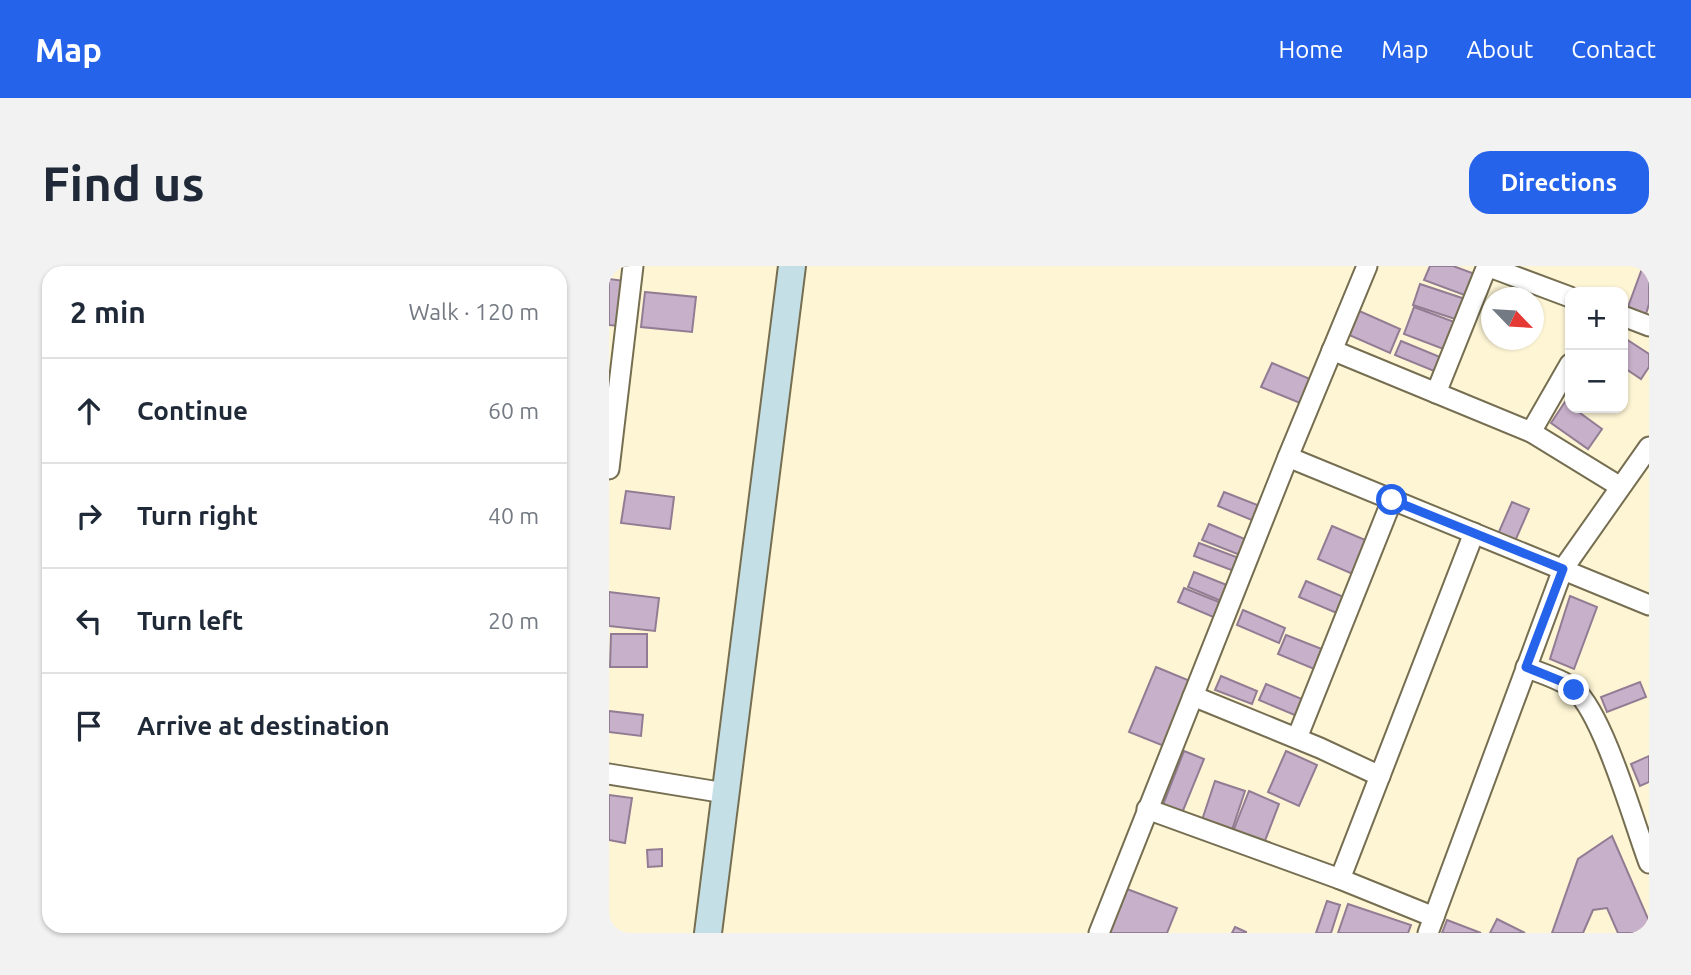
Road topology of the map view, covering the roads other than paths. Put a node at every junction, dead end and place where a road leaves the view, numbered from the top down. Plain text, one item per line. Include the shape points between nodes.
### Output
1 (633, 266) edge
2 (793, 266) edge
3 (1367, 266) edge
4 (1487, 266) edge
5 (1565, 295) edge
6 (1628, 318) edge
7 (1649, 326) edge
8 (1332, 350) junction
9 (1565, 373) edge
10 (1436, 393) junction
11 (1531, 432) junction
12 (1649, 447) edge
13 (1288, 457) junction
14 (609, 469) edge
15 (1619, 486) junction
16 (1392, 500) junction
17 (1474, 533) junction
18 (1563, 569) junction
19 (1649, 605) edge
20 (1526, 667) junction
21 (1193, 696) junction
22 (1297, 738) junction
23 (609, 775) edge
24 (1380, 776) junction
25 (725, 793) junction
26 (1147, 809) junction
27 (1649, 863) edge
28 (1340, 879) junction
29 (1431, 925) edge
30 (708, 933) edge
31 (1098, 933) edge

1 - 14 street
2 - 25 street
3 - 8 street
4 - 5 street
4 - 10 street
6 - 7 street
8 - 10 street
8 - 13 street
9 - 11 street
10 - 11 street
11 - 15 street
12 - 15 street
13 - 16 street
13 - 21 street
15 - 18 street
16 - 17 street
16 - 22 street
17 - 18 street
17 - 24 street
18 - 19 street
18 - 20 street
20 - 27 street via 1563,682 1585,702
20 - 29 street
21 - 22 street
21 - 26 street
22 - 24 street
23 - 25 street
24 - 28 street
25 - 30 street
26 - 28 street
26 - 31 street
28 - 29 street

